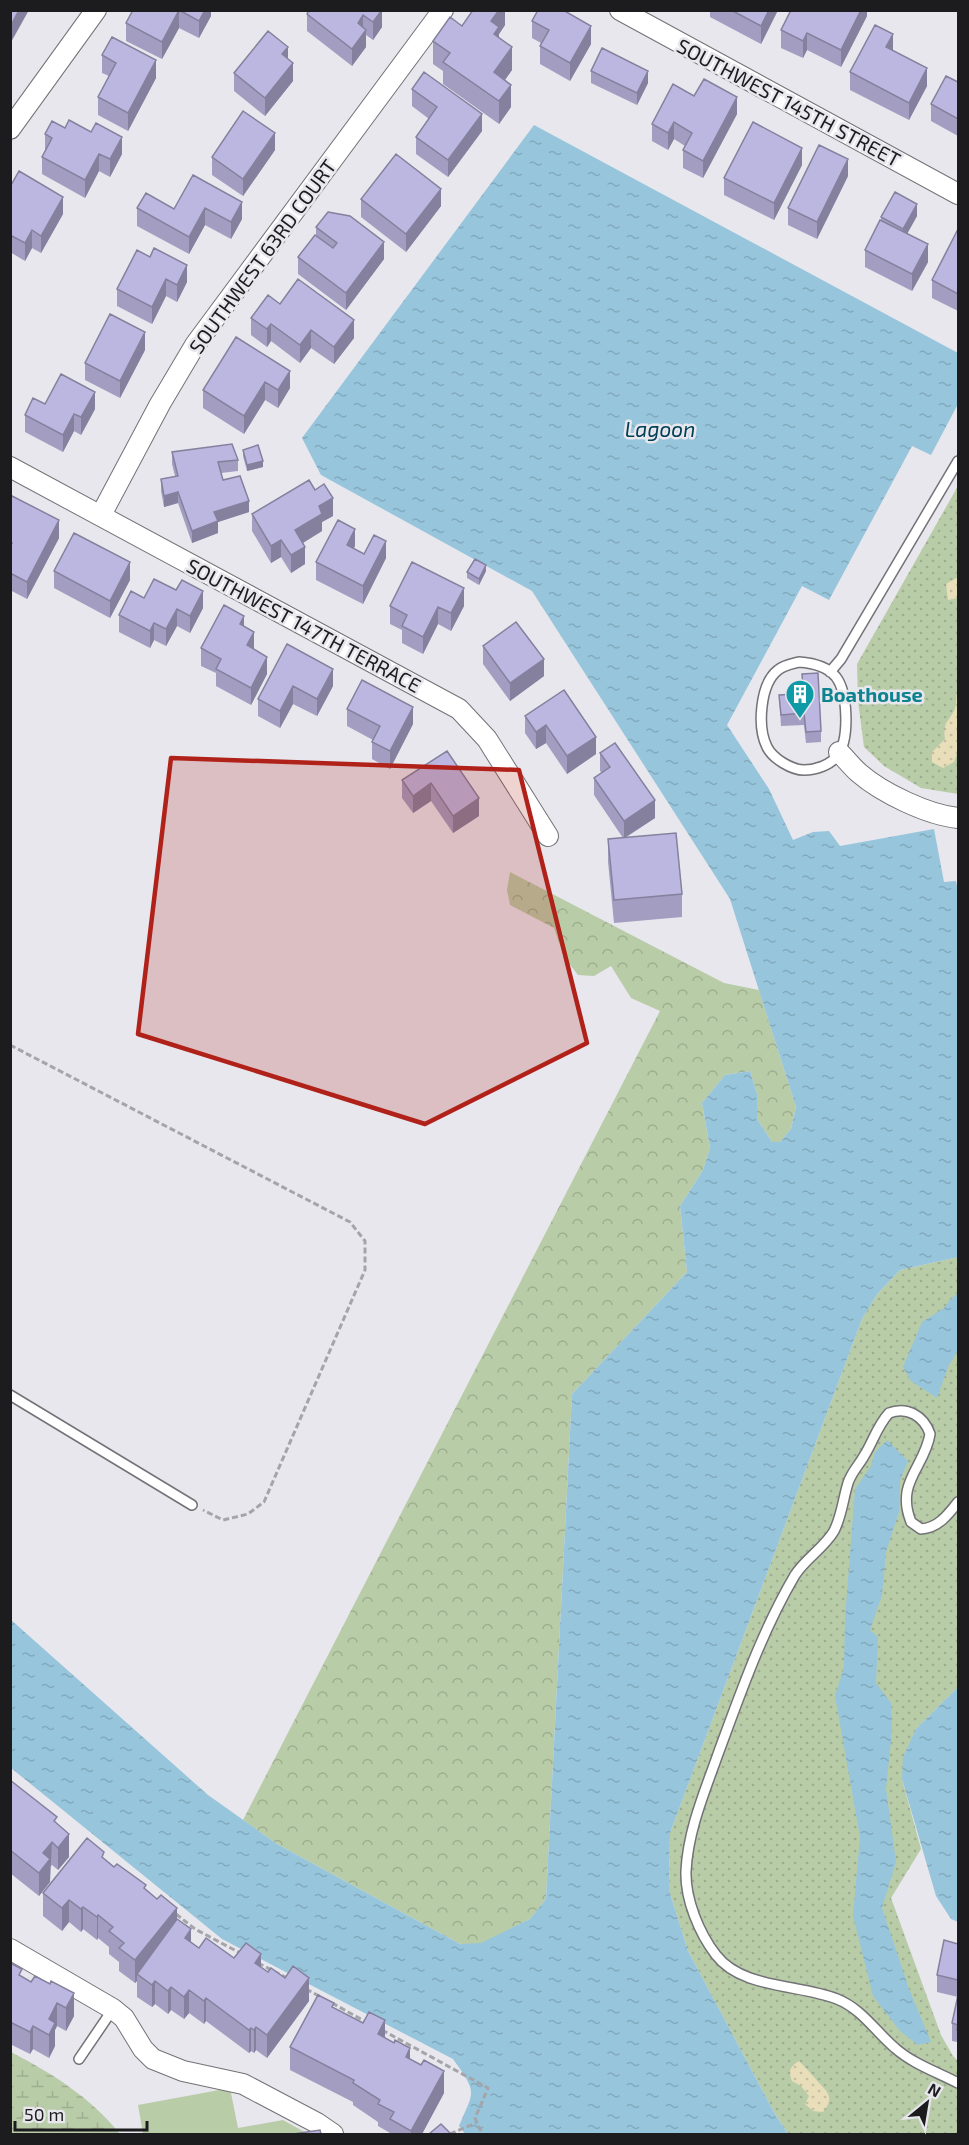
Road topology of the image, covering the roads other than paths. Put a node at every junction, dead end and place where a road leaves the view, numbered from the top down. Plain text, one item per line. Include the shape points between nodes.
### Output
1 (96, 10) edge
2 (443, 10) edge
3 (620, 10) edge
4 (10, 129) edge
5 (958, 194) edge
6 (958, 461) edge
7 (10, 467) edge
8 (101, 515) junction
9 (830, 672) junction
10 (839, 752) junction
11 (958, 819) edge
12 (548, 836) dead end
13 (10, 1395) edge
14 (958, 1502) edge
15 (192, 1505) road end
16 (10, 1949) edge
17 (112, 2009) junction
18 (79, 2059) dead end
19 (958, 2083) edge
20 (333, 2134) edge

1 - 4 street
2 - 8 street, SOUTHWEST 63RD COURT via 195,345
3 - 5 street, SOUTHWEST 145TH STREET
6 - 9 lane
7 - 8 street, SOUTHWEST 147TH TERRACE
8 - 12 street, SOUTHWEST 147TH TERRACE via 459,709 487,739
9 - 10 lane via 841,686 844,698 846,728
9 - 10 lane via 799,662 778,669 764,689 763,736 771,754 803,771 819,768
10 - 11 street via 860,774 892,794
13 - 15 lane
14 - 19 lane via 935,1526 921,1529 911,1522 907,1505 909,1481 930,1434 923,1420 914,1414 889,1413 848,1481 834,1532 800,1567 767,1627 699,1805 686,1869 690,1898 704,1938 733,1972 845,2003 908,2058
16 - 17 street
17 - 18 lane
17 - 20 street via 124,2018 153,2059 183,2071 243,2084

